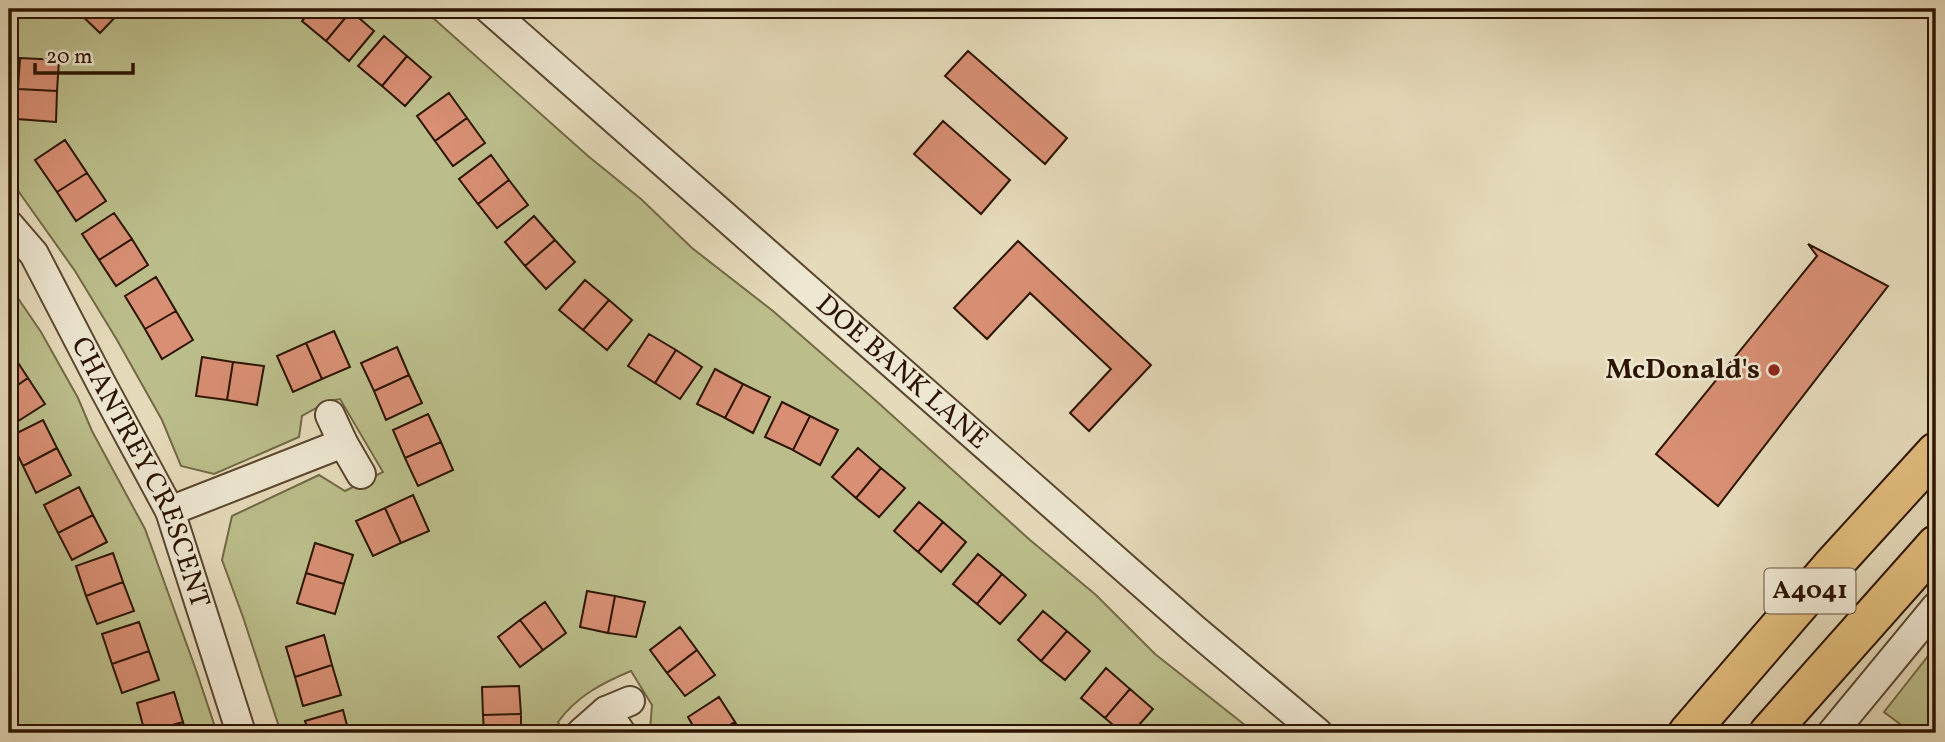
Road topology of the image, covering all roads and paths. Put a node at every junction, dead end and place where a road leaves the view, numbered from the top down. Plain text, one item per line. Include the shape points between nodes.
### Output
1 (489, 9) edge
2 (9, 225) edge
3 (330, 415) dead end
4 (342, 443) junction
5 (1936, 452) edge
6 (361, 474) dead end
7 (170, 511) junction
8 (1936, 545) edge
9 (1936, 607) edge
10 (619, 715) edge
11 (241, 733) edge
12 (581, 733) edge
13 (1318, 733) edge
14 (1688, 733) edge
15 (1769, 733) edge
16 (1832, 733) edge

1 - 13 street, DOE BANK LANE via 1174,612
2 - 7 street, CHANTREY CRESCENT via 34,254
3 - 4 street
4 - 6 street
4 - 7 street
5 - 14 highway, A4041
7 - 11 street, CHANTREY CRESCENT
8 - 15 highway, A4041
9 - 16 street
10 - 12 street

